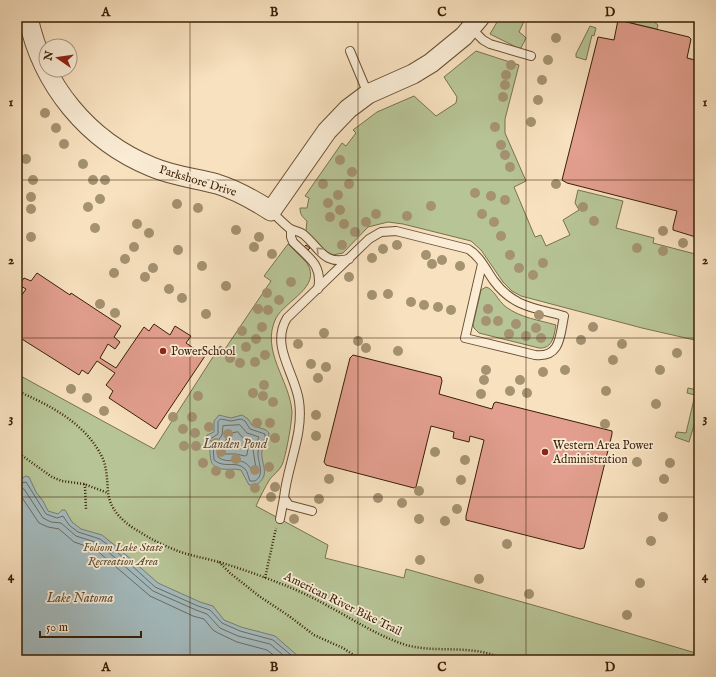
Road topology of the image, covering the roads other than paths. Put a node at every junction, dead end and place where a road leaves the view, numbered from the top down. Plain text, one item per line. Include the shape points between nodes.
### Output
1 (28, 17) edge
2 (476, 23) edge
3 (350, 51) dead end
4 (531, 56) dead end
5 (368, 94) junction
6 (271, 211) junction
7 (291, 230) junction
8 (350, 258) junction
9 (482, 264) junction
10 (318, 289) junction
11 (284, 498) junction
12 (312, 512) dead end
13 (280, 519) road end

1 - 6 street, Parkshore Drive via 44,68 67,104 96,134 122,153 152,167 217,184
2 - 4 lane via 483,40
2 - 5 street via 448,51 431,63
3 - 5 lane
5 - 6 street via 334,123
6 - 7 lane
8 -> 7 lane via 340,261 330,259 303,234
7 - 10 lane via 293,242 318,268
8 - 9 lane via 375,234 391,231 468,249
8 - 10 lane
9 - 9 lane via 465,338 535,355 551,353 556,348 564,316 515,302 498,286
10 - 11 lane via 289,316 282,330 282,349 297,391 300,414
11 - 12 lane via 287,504
11 - 13 lane

